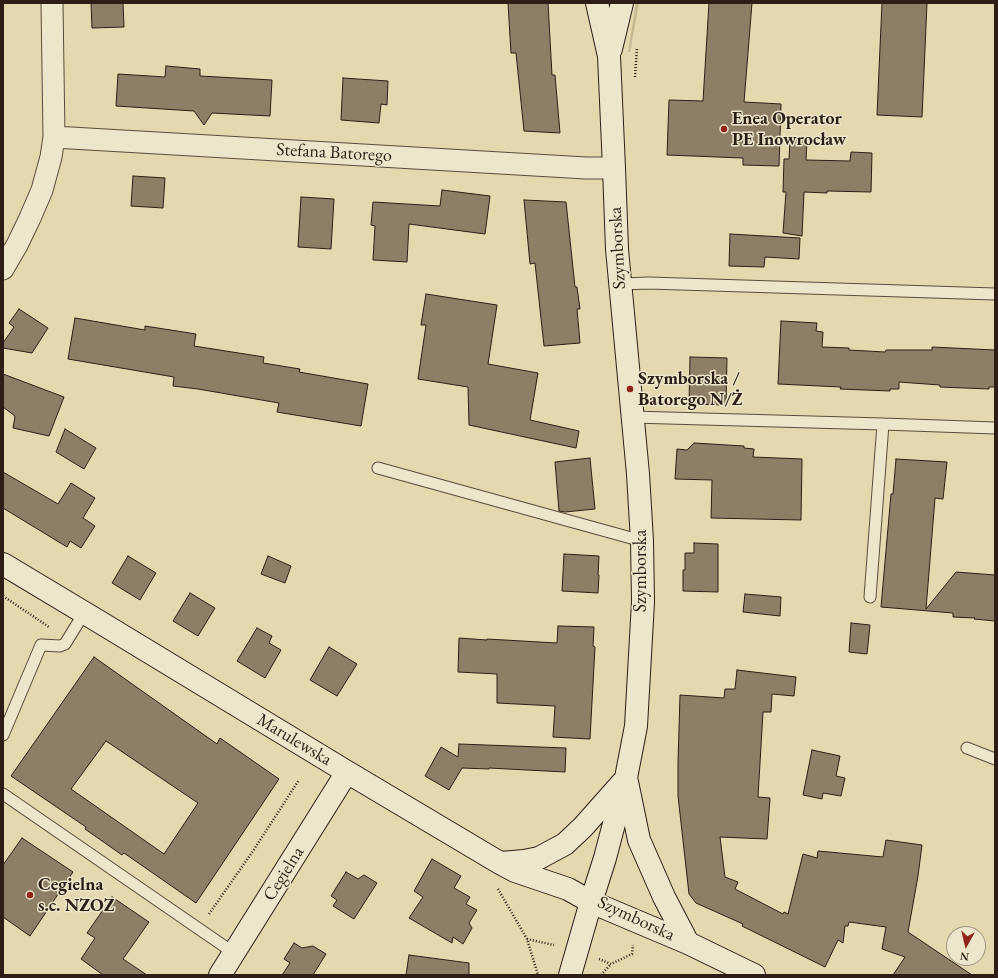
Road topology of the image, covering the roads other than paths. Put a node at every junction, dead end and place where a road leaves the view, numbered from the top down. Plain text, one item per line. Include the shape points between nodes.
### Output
1 (52, 3) edge
2 (597, 3) edge
3 (622, 3) edge
4 (609, 56) junction
5 (54, 137) junction
6 (614, 168) junction
7 (3, 269) edge
8 (620, 284) junction
9 (995, 294) edge
10 (632, 417) junction
11 (883, 424) junction
12 (995, 428) edge
13 (378, 468) dead end
14 (642, 541) junction
15 (3, 564) edge
16 (870, 597) dead end
17 (84, 613) junction
18 (3, 735) edge
19 (967, 748) dead end
20 (995, 759) edge
21 (347, 772) junction
22 (626, 778) junction
23 (3, 794) edge
24 (500, 863) junction
25 (591, 902) junction
26 (688, 943) junction
27 (234, 953) junction
28 (220, 975) edge
29 (570, 975) edge
30 (754, 975) edge

1 - 5 street
2 - 4 street, Szymborska
3 - 4 street, Szymborska
4 - 6 street, Szymborska
5 - 6 street, Stefana Batorego
5 - 7 street via 42,190
6 - 8 street, Szymborska
8 - 9 lane
8 - 10 street, Szymborska
10 - 11 lane
10 - 14 street, Szymborska
11 - 12 lane
11 - 16 lane
13 - 14 lane
14 - 22 street, Szymborska via 643,602 636,726
15 - 17 street, Marulewska
17 - 18 lane via 65,644 42,645
17 - 21 street, Marulewska
19 - 20 lane
21 - 24 street, Marulewska
21 - 27 street, Cegielna
22 - 24 street via 565,844 539,858
22 - 25 street, Szymborska
22 - 26 street via 639,840
23 - 27 lane
24 - 25 street, Marulewska
25 - 26 street, Szymborska
25 - 29 street
26 - 30 street, Szymborska
27 - 28 street, Cegielna

